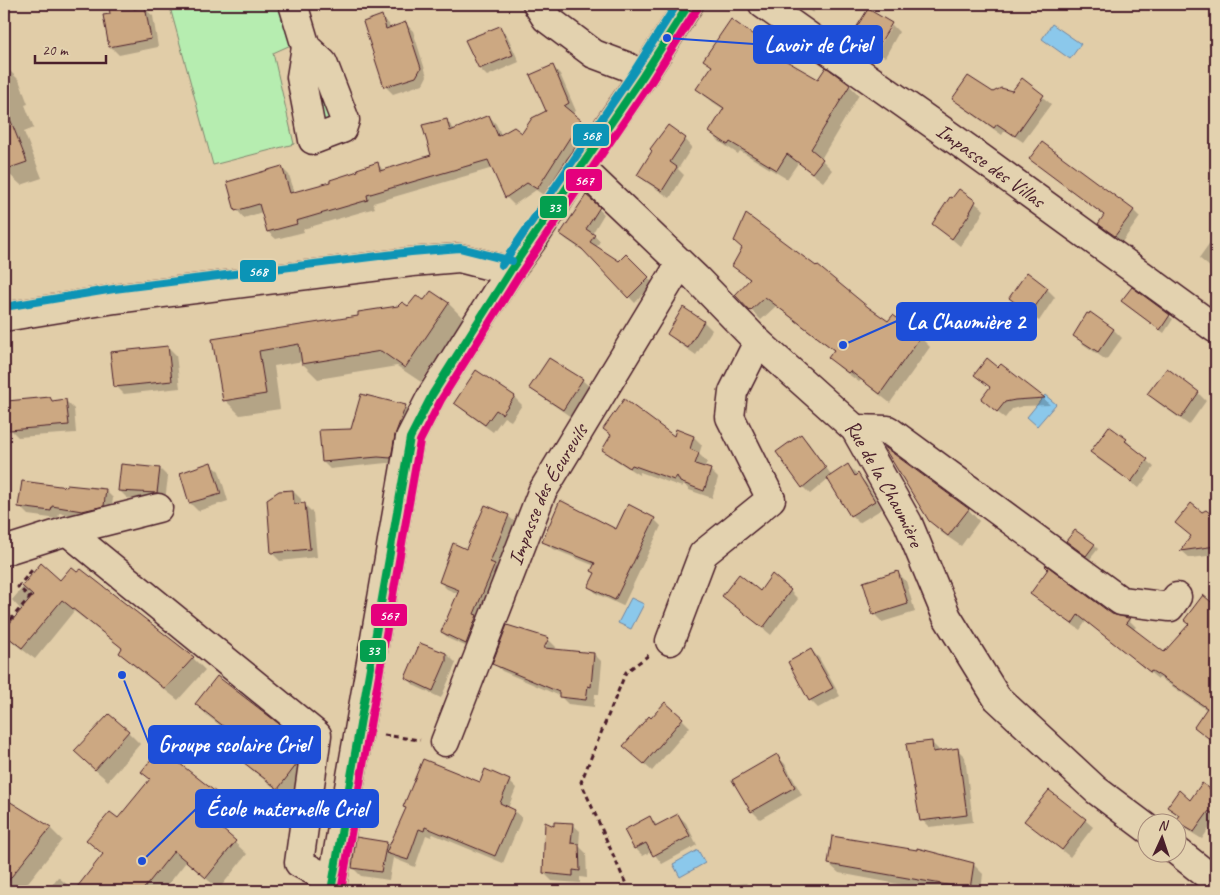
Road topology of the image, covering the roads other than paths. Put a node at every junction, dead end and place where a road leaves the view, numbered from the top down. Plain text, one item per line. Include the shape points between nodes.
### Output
1 (293, 4) edge
2 (537, 4) edge
3 (689, 4) edge
4 (763, 4) edge
5 (306, 46) dead end
6 (643, 76) junction
7 (580, 167) junction
8 (680, 264) junction
9 (510, 271) junction
10 (4, 317) edge
11 (1216, 329) edge
12 (758, 342) junction
13 (855, 429) junction
14 (158, 508) dead end
15 (55, 535) junction
16 (4, 551) edge
17 (1177, 597) dead end
18 (670, 641) road end
19 (445, 742) road end
20 (1138, 822) edge
21 (1188, 860) edge
22 (1216, 882) edge
23 (332, 886) edge

1 - 5 street
2 - 6 street via 546,18 594,54
3 - 6 street
4 - 11 street, Impasse des Villas
6 - 7 street
7 - 8 street, Rue de la Chaumière
7 - 9 street
8 - 12 street, Rue de la Chaumière
8 - 19 street, Impasse des Écureuils via 542,492
9 - 10 street via 459,258 412,262 115,298
9 - 23 street via 432,395 410,438
12 - 13 street, Rue de la Chaumière
12 - 18 street via 733,392 730,417 771,499 703,554
13 - 17 street via 888,430 1121,601 1170,607
13 - 20 street, Rue de la Chaumière via 908,523 946,617 996,698 1096,790
14 - 15 street
15 - 16 street
15 - 23 street via 317,735 300,864
21 - 22 street

